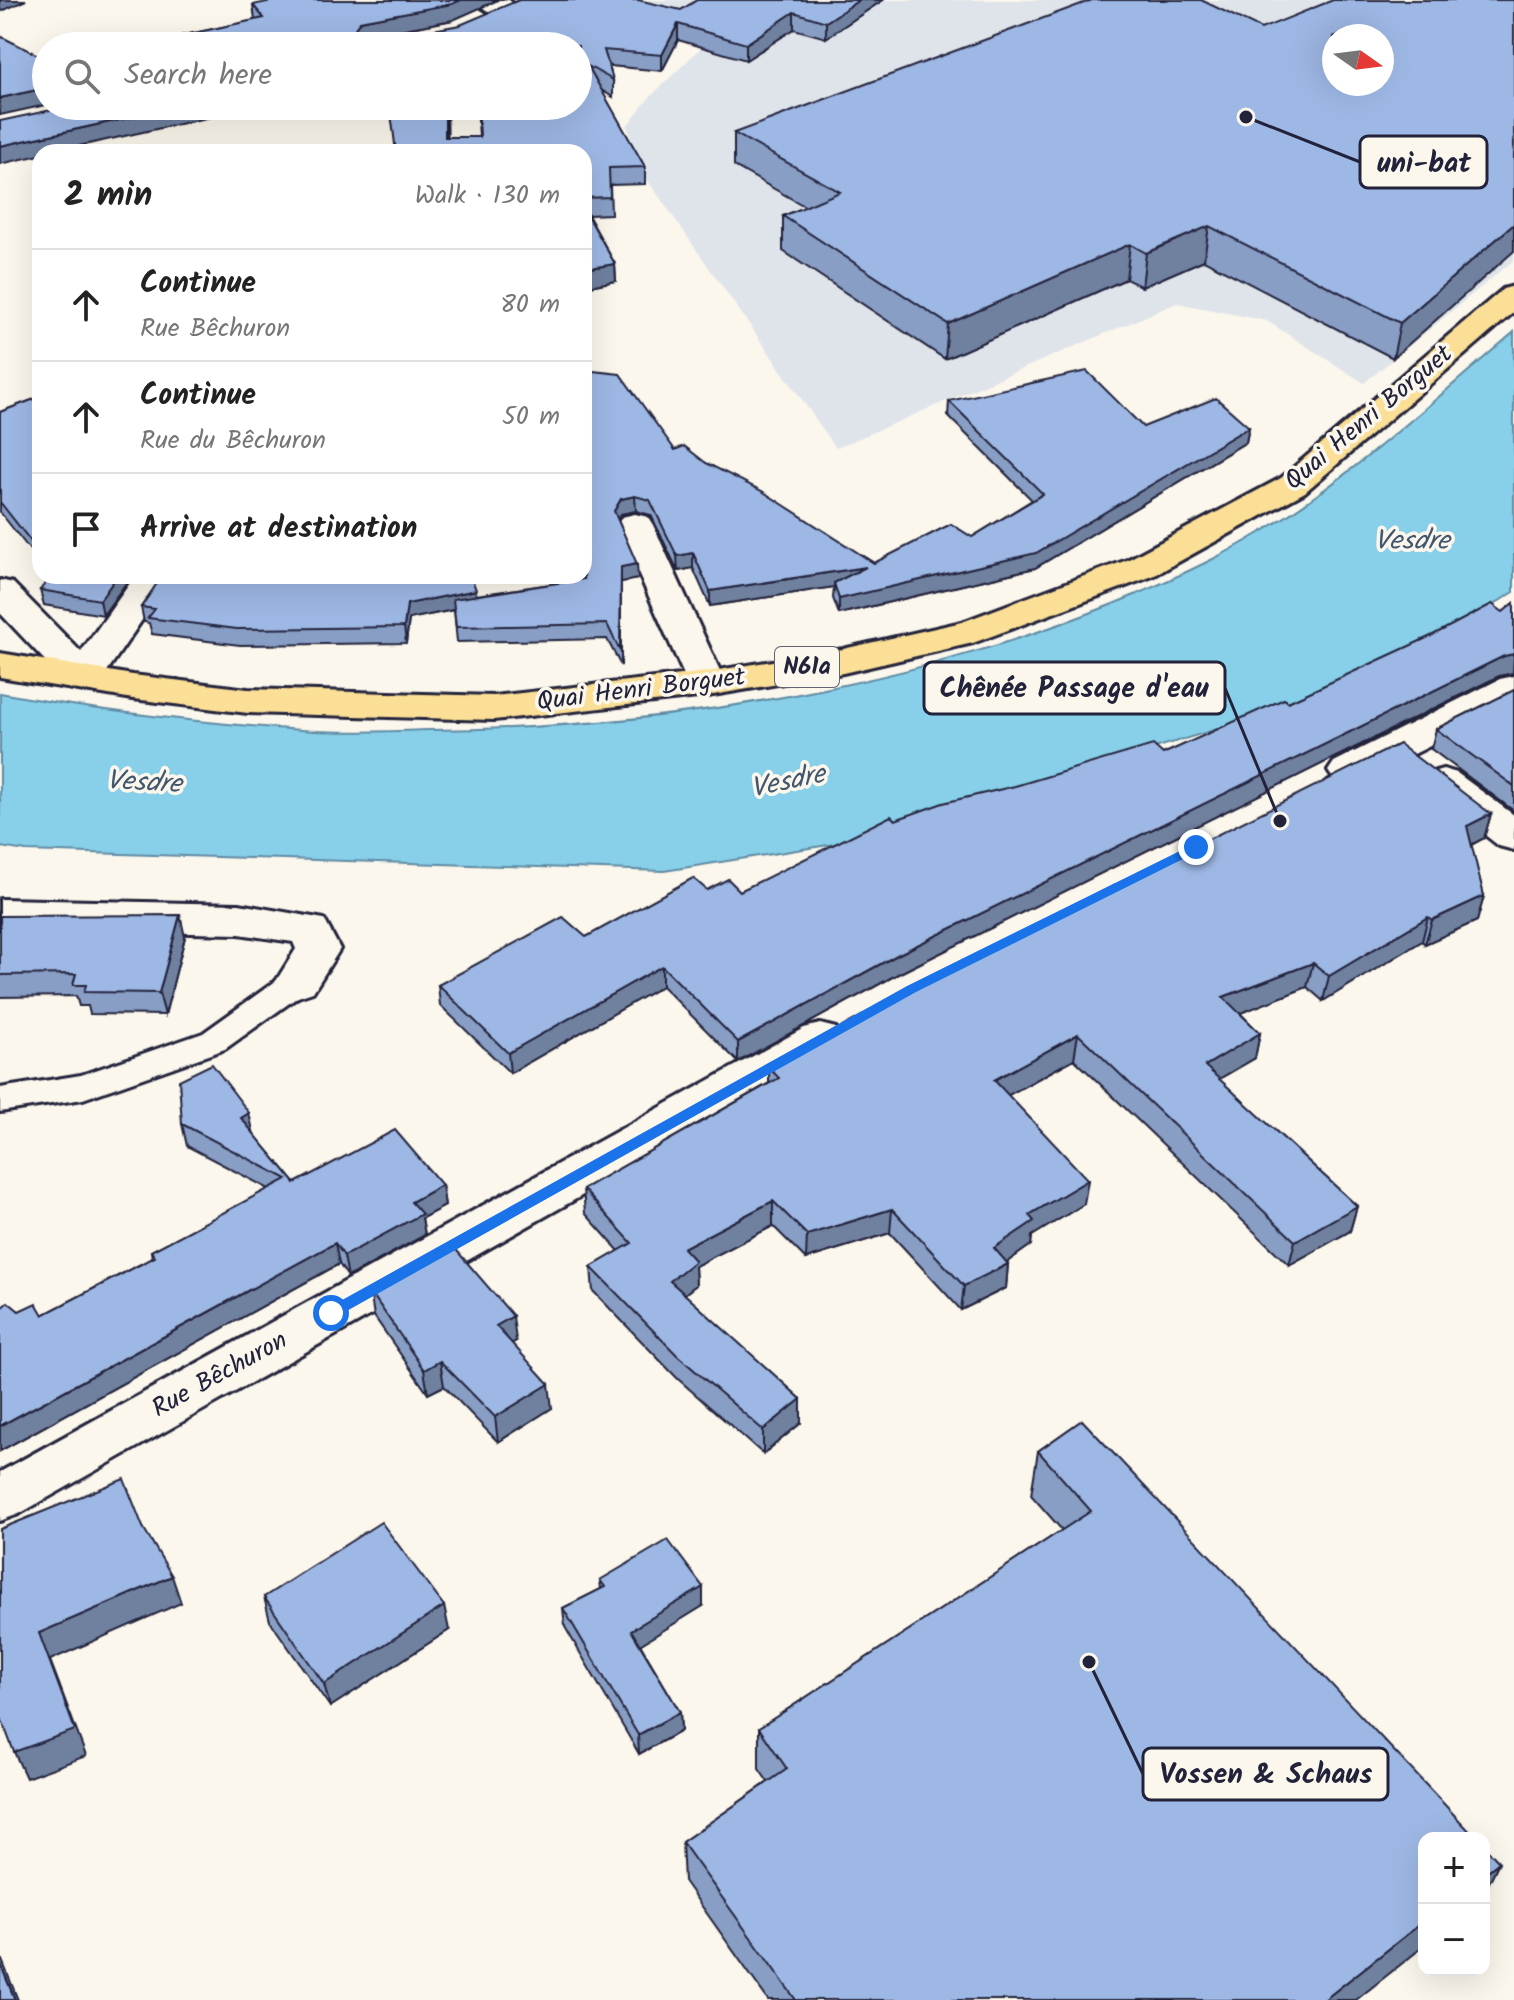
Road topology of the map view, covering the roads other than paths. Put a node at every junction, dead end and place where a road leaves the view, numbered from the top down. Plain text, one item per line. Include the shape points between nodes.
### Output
1 (507, 3) edge
2 (472, 25) edge
3 (463, 120) edge
4 (464, 144) edge
5 (1514, 296) edge
6 (635, 525) dead end
7 (148, 584) edge
8 (0, 591) edge
9 (0, 665) edge
10 (83, 677) junction
11 (707, 684) junction
12 (1514, 688) edge
13 (1396, 747) junction
14 (1310, 790) edge
15 (1514, 836) edge
16 (0, 914) edge
17 (298, 981) joint
18 (860, 1018) edge
19 (0, 1100) edge
20 (0, 1498) edge

1 - 2 street
3 - 4 street
5 - 11 main road, Quai Henri Borguet / N61a via 1293,485 1140,568 973,631 843,661
6 - 11 street
7 - 10 street
8 - 10 street
9 - 10 main road, Quai Henri Borguet / N61a
10 - 11 main road, Quai Henri Borguet / N61a via 248,701 494,708
12 - 13 street
13 - 14 street
13 - 15 street
16 - 17 street via 239,919 309,930 318,949
17 - 19 lane via 214,1041 83,1087
18 - 20 street, Rue Bêchuron

